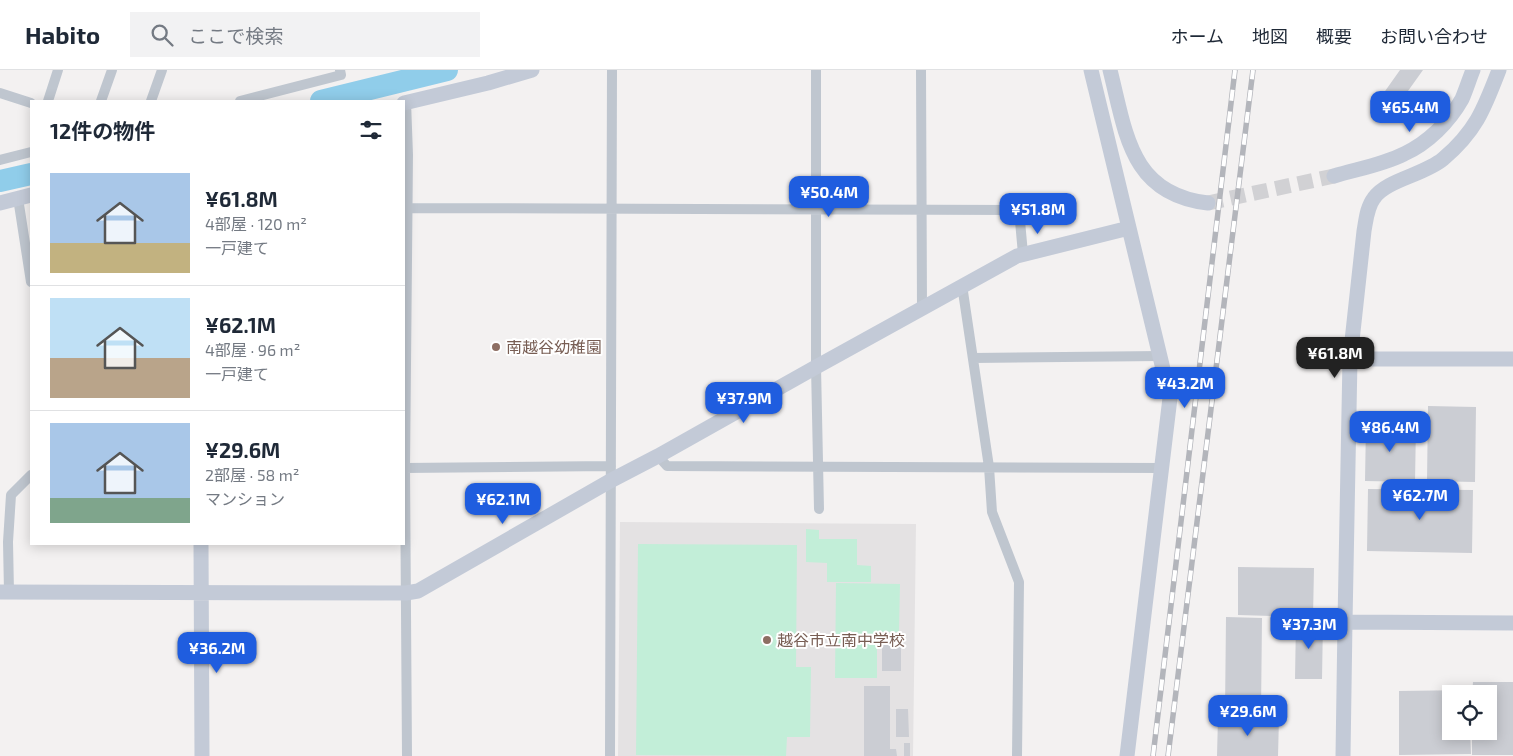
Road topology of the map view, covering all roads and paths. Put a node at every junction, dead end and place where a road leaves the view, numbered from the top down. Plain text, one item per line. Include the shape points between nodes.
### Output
1 (58, 70) edge
2 (112, 70) edge
3 (162, 70) edge
4 (340, 70) edge
5 (532, 70) edge
6 (612, 70) edge
7 (816, 70) edge
8 (921, 70) edge
9 (1091, 70) edge
10 (1110, 70) edge
11 (1473, 70) edge
12 (1500, 70) edge
13 (0, 93) edge
14 (48, 100) edge
15 (101, 100) edge
16 (151, 100) edge
17 (244, 100) edge
18 (405, 102) edge
19 (30, 103) edge
20 (30, 152) edge
21 (0, 160) edge
22 (1334, 176) tunnel mouth
23 (25, 196) edge
24 (0, 203) edge
25 (1208, 203) tunnel mouth
26 (406, 208) edge
27 (612, 209) junction
28 (816, 209) junction
29 (922, 210) junction
30 (1129, 228) junction
31 (1023, 254) junction
32 (30, 268) edge
33 (962, 285) junction
34 (922, 308) junction
35 (405, 338) edge
36 (1160, 356) junction
37 (973, 358) junction
38 (1350, 359) junction
39 (1513, 359) edge
40 (816, 367) junction
41 (658, 456) junction
42 (817, 466) junction
43 (989, 467) junction
44 (405, 468) edge
45 (1162, 468) junction
46 (611, 473) junction
47 (30, 476) edge
48 (5, 496) edge
49 (819, 509) dead end
50 (405, 530) edge
51 (201, 545) edge
52 (4, 592) edge
53 (201, 593) junction
54 (406, 593) junction
55 (1344, 622) junction
56 (1513, 623) edge
57 (202, 756) edge
58 (407, 756) edge
59 (610, 756) edge
60 (1017, 756) edge
61 (1127, 756) edge
62 (1344, 756) edge

1 - 14 street
2 - 15 street
3 - 16 street
4 - 17 street via 341,75
5 - 18 street
6 - 27 street
7 - 28 street
8 - 29 street
9 - 30 street
10 - 25 street via 1130,147 1140,167 1154,181 1181,198
11 - 22 street via 1452,115 1424,142 1383,162
12 - 38 street via 1485,108 1457,147 1428,170 1390,185 1373,199 1364,231
13 - 19 street
18 - 26 street
20 - 21 street
23 - 24 street
23 - 32 street
26 - 27 street
26 - 35 street
27 - 28 street
27 - 46 street
28 - 29 street
28 - 40 street
29 - 31 street via 1019,210
29 - 34 street
30 - 31 street
30 - 36 street
31 - 33 street
33 - 34 street
33 - 37 street
34 - 40 street
36 - 37 street
36 - 45 street via 1170,398
37 - 43 street
38 - 39 street
38 - 55 street
40 - 41 street
40 - 42 street
41 - 42 street via 668,466
41 - 46 street
42 - 43 street
42 - 49 street
43 - 45 street
43 - 60 street via 992,512 1019,582
44 - 46 street
45 - 61 street
46 - 54 street via 418,591
46 - 59 street
47 - 48 street
48 - 52 street via 8,542
50 - 54 street
51 - 53 street
52 - 53 street
53 - 54 street
53 - 57 street
54 - 58 street
55 - 56 street
55 - 62 street

